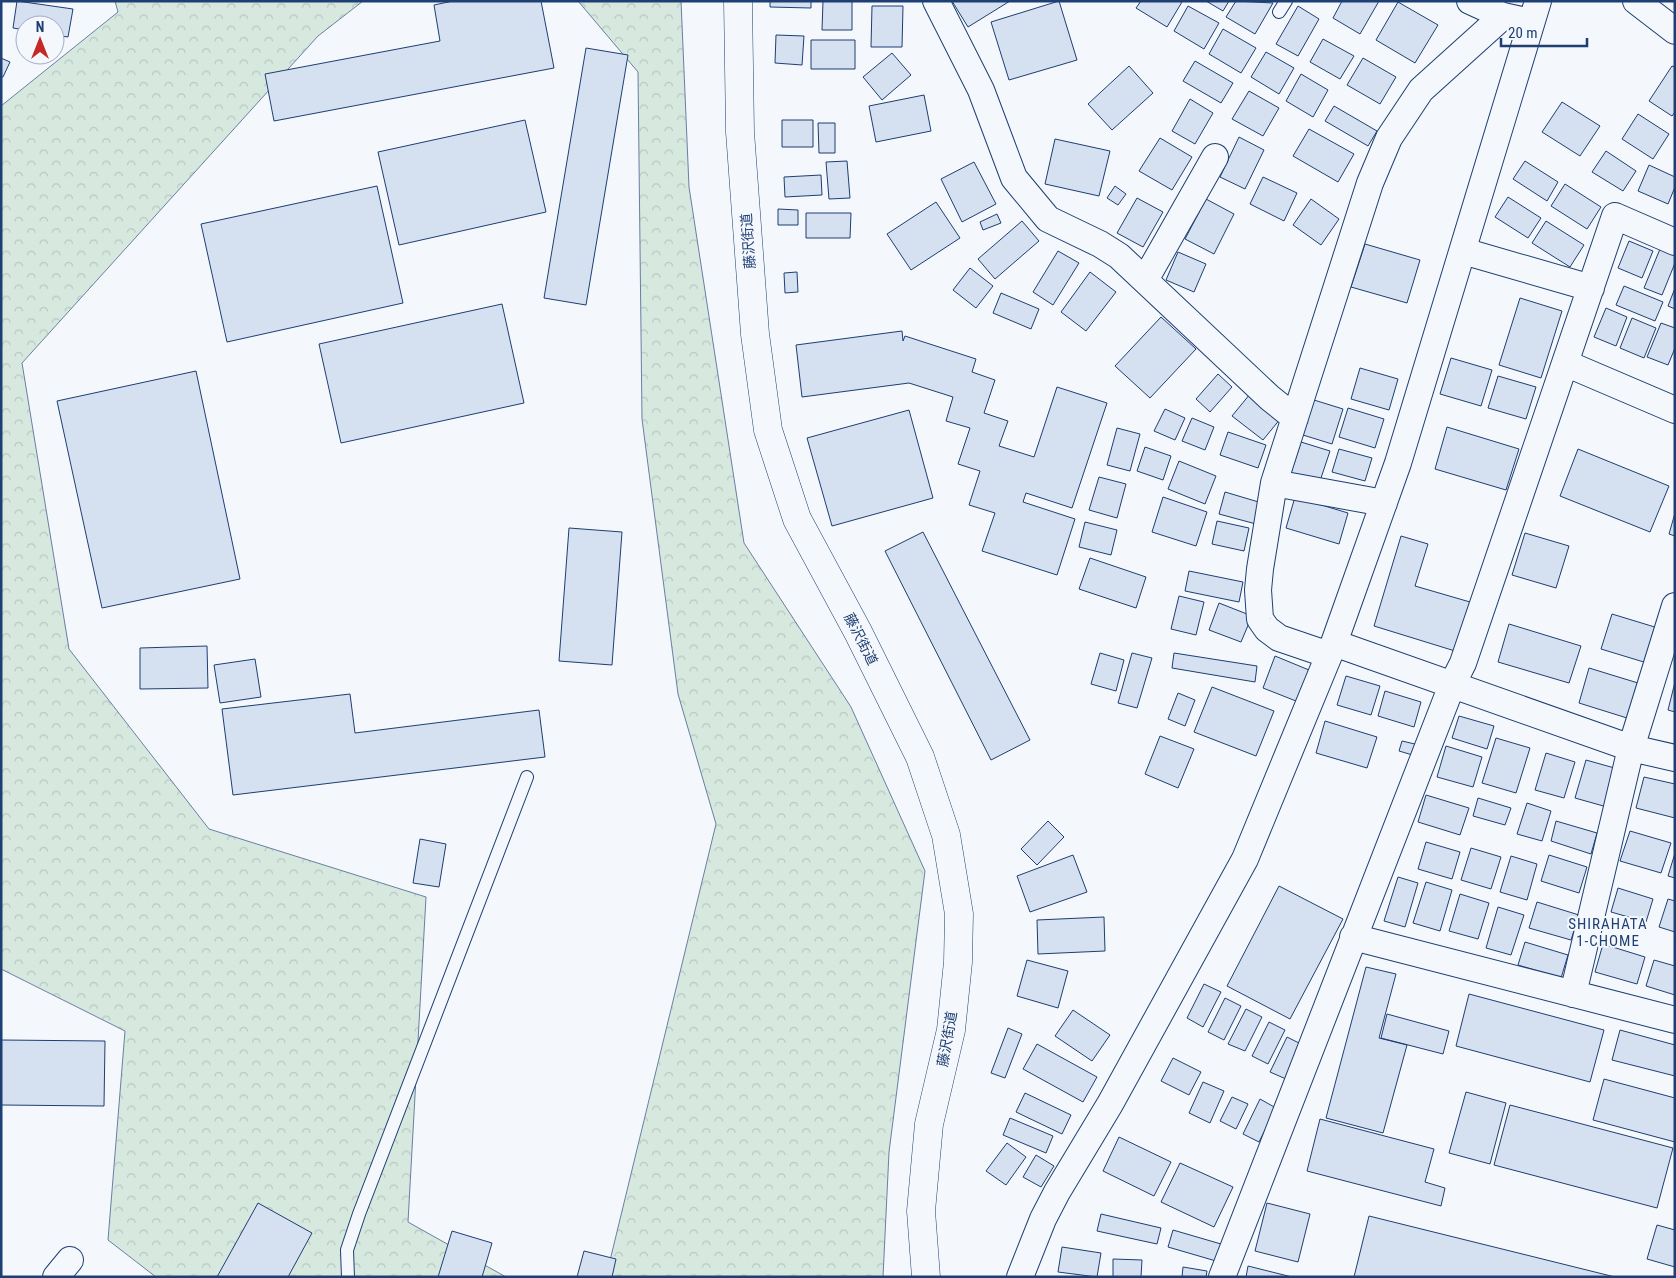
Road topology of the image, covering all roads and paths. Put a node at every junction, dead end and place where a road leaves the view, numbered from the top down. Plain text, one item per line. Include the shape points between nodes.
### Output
1 (738, 1) edge
2 (936, 1) edge
3 (1470, 1) edge
4 (1636, 1) edge
5 (1535, 12) edge
6 (1504, 16) junction
7 (1675, 31) edge
8 (1215, 157) dead end
9 (1675, 242) edge
10 (1463, 251) junction
11 (1145, 280) junction
12 (1591, 288) junction
13 (1565, 363) junction
14 (1675, 410) edge
15 (1295, 418) junction
16 (1274, 483) junction
17 (1384, 503) junction
18 (1675, 606) edge
19 (1331, 649) junction
20 (1452, 685) junction
21 (1631, 748) junction
22 (1675, 758) edge
23 (527, 777) dead end
24 (1353, 938) junction
25 (1572, 994) junction
26 (1675, 1020) edge
27 (348, 1277) edge
28 (926, 1277) edge
29 (1020, 1277) edge
30 (1222, 1277) edge

1 - 28 highway, 藤沢街道 via 740,132 755,334 768,430 797,519 920,757 946,835 958,914 958,962 951,1030 930,1124 922,1201
2 - 11 street via 981,90 1014,178 1048,219 1100,244
3 - 6 street
4 - 7 street
5 - 6 street
5 - 10 street
6 - 15 street via 1421,90 1388,138 1370,183
8 - 11 street
9 - 12 street via 1614,216
10 - 12 street
10 - 17 street
11 - 15 street
12 - 13 street
13 - 14 street
13 - 20 street via 1464,663
15 - 16 street
16 - 17 street
16 - 19 street via 1260,569 1260,618 1266,629 1280,638
17 - 19 street
18 - 21 street
19 - 20 street
19 - 29 street via 1245,859 1110,1104 1057,1192
20 - 21 street
20 - 24 street
21 - 22 street
21 - 25 street
23 - 27 lane via 359,1214 347,1250
24 - 25 street
24 - 30 street
25 - 26 street

